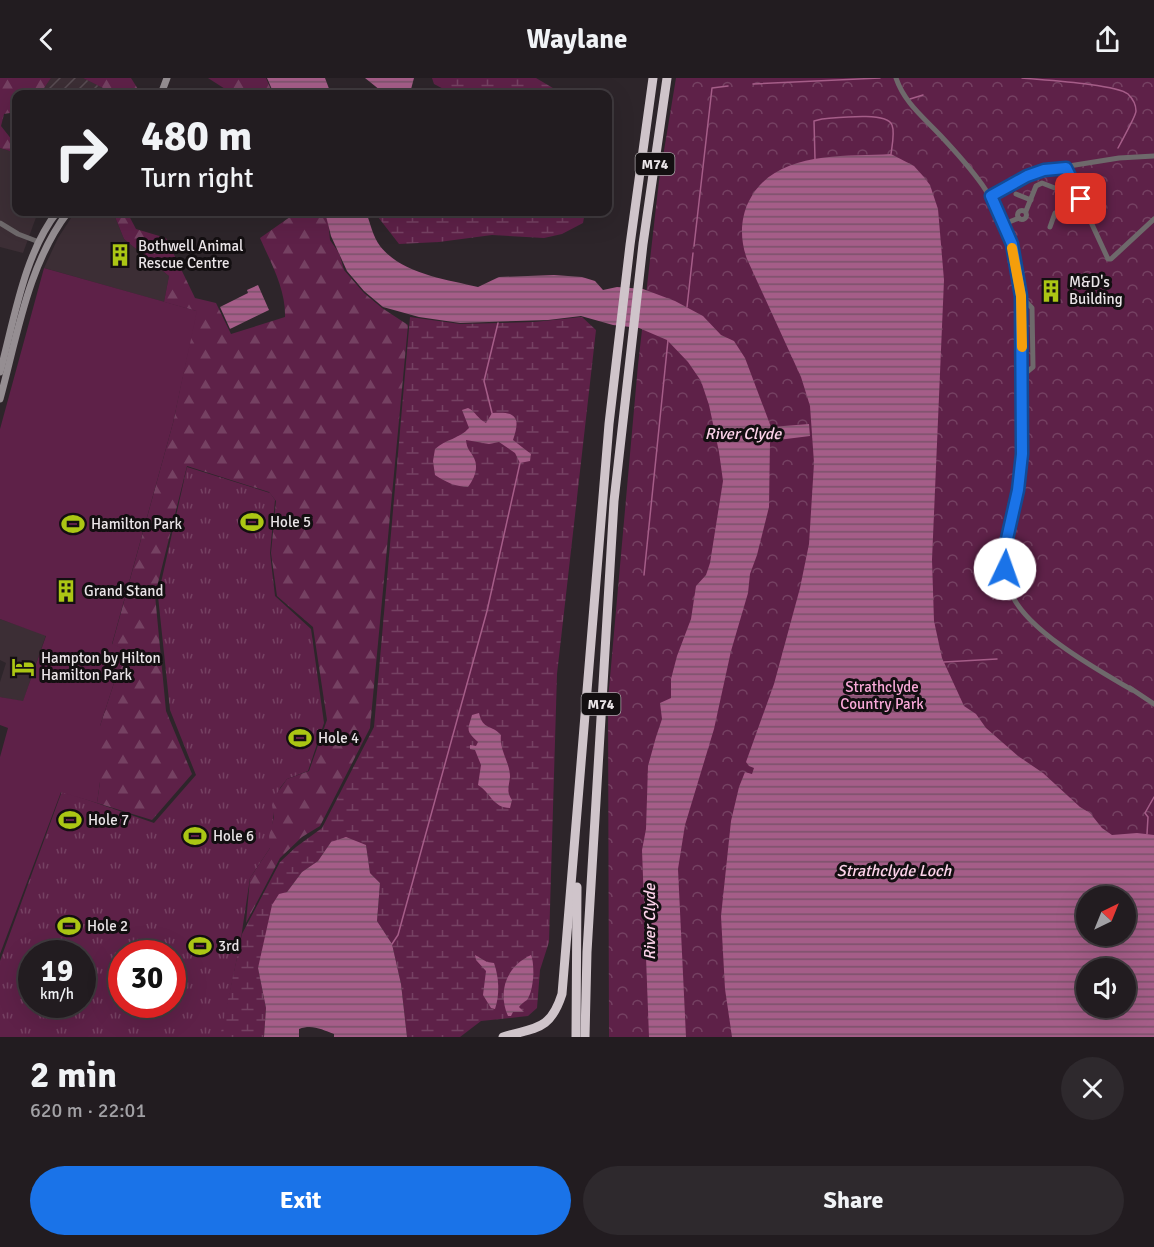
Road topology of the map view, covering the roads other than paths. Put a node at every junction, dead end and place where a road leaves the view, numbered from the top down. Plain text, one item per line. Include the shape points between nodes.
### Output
1 (896, 78) edge
2 (652, 80) edge
3 (667, 80) edge
4 (1154, 156) edge
5 (1066, 168) junction
6 (1016, 194) dead end
7 (991, 196) junction
8 (1031, 200) junction
9 (1082, 202) junction
10 (1062, 206) dead end
11 (55, 216) edge
12 (65, 216) edge
13 (1154, 219) edge
14 (0, 223) edge
15 (1004, 224) junction
16 (1050, 227) dead end
17 (39, 242) junction
18 (1021, 296) junction
19 (0, 372) edge
20 (1022, 376) junction
21 (0, 399) edge
22 (1030, 619) junction
23 (1132, 690) junction
24 (1154, 704) edge
25 (577, 822) junction
26 (503, 1037) edge
27 (576, 1037) edge
28 (585, 1037) edge

1 - 7 street via 915,111
2 - 25 highway, M74 via 614,369
3 - 28 highway, M74 via 614,501
4 - 5 street
5 - 7 street via 1027,176
5 - 9 street
6 - 8 street
7 - 15 street
8 - 10 street via 1036,186 1045,182 1065,192
8 - 15 street via 1026,218
9 - 13 street via 1110,259
9 - 16 street via 1068,212 1055,213
11 - 17 main road
12 - 21 main road via 37,268
14 - 17 street
15 - 18 street via 1012,244
17 - 19 main road
18 - 20 street
18 - 20 street via 1032,308 1033,367
20 - 22 street via 1022,454 1004,552 1013,596
22 - 23 street
22 - 23 street via 1074,654
23 - 24 street
25 - 26 highway via 562,994 551,1016 534,1030
25 - 27 highway, M74

